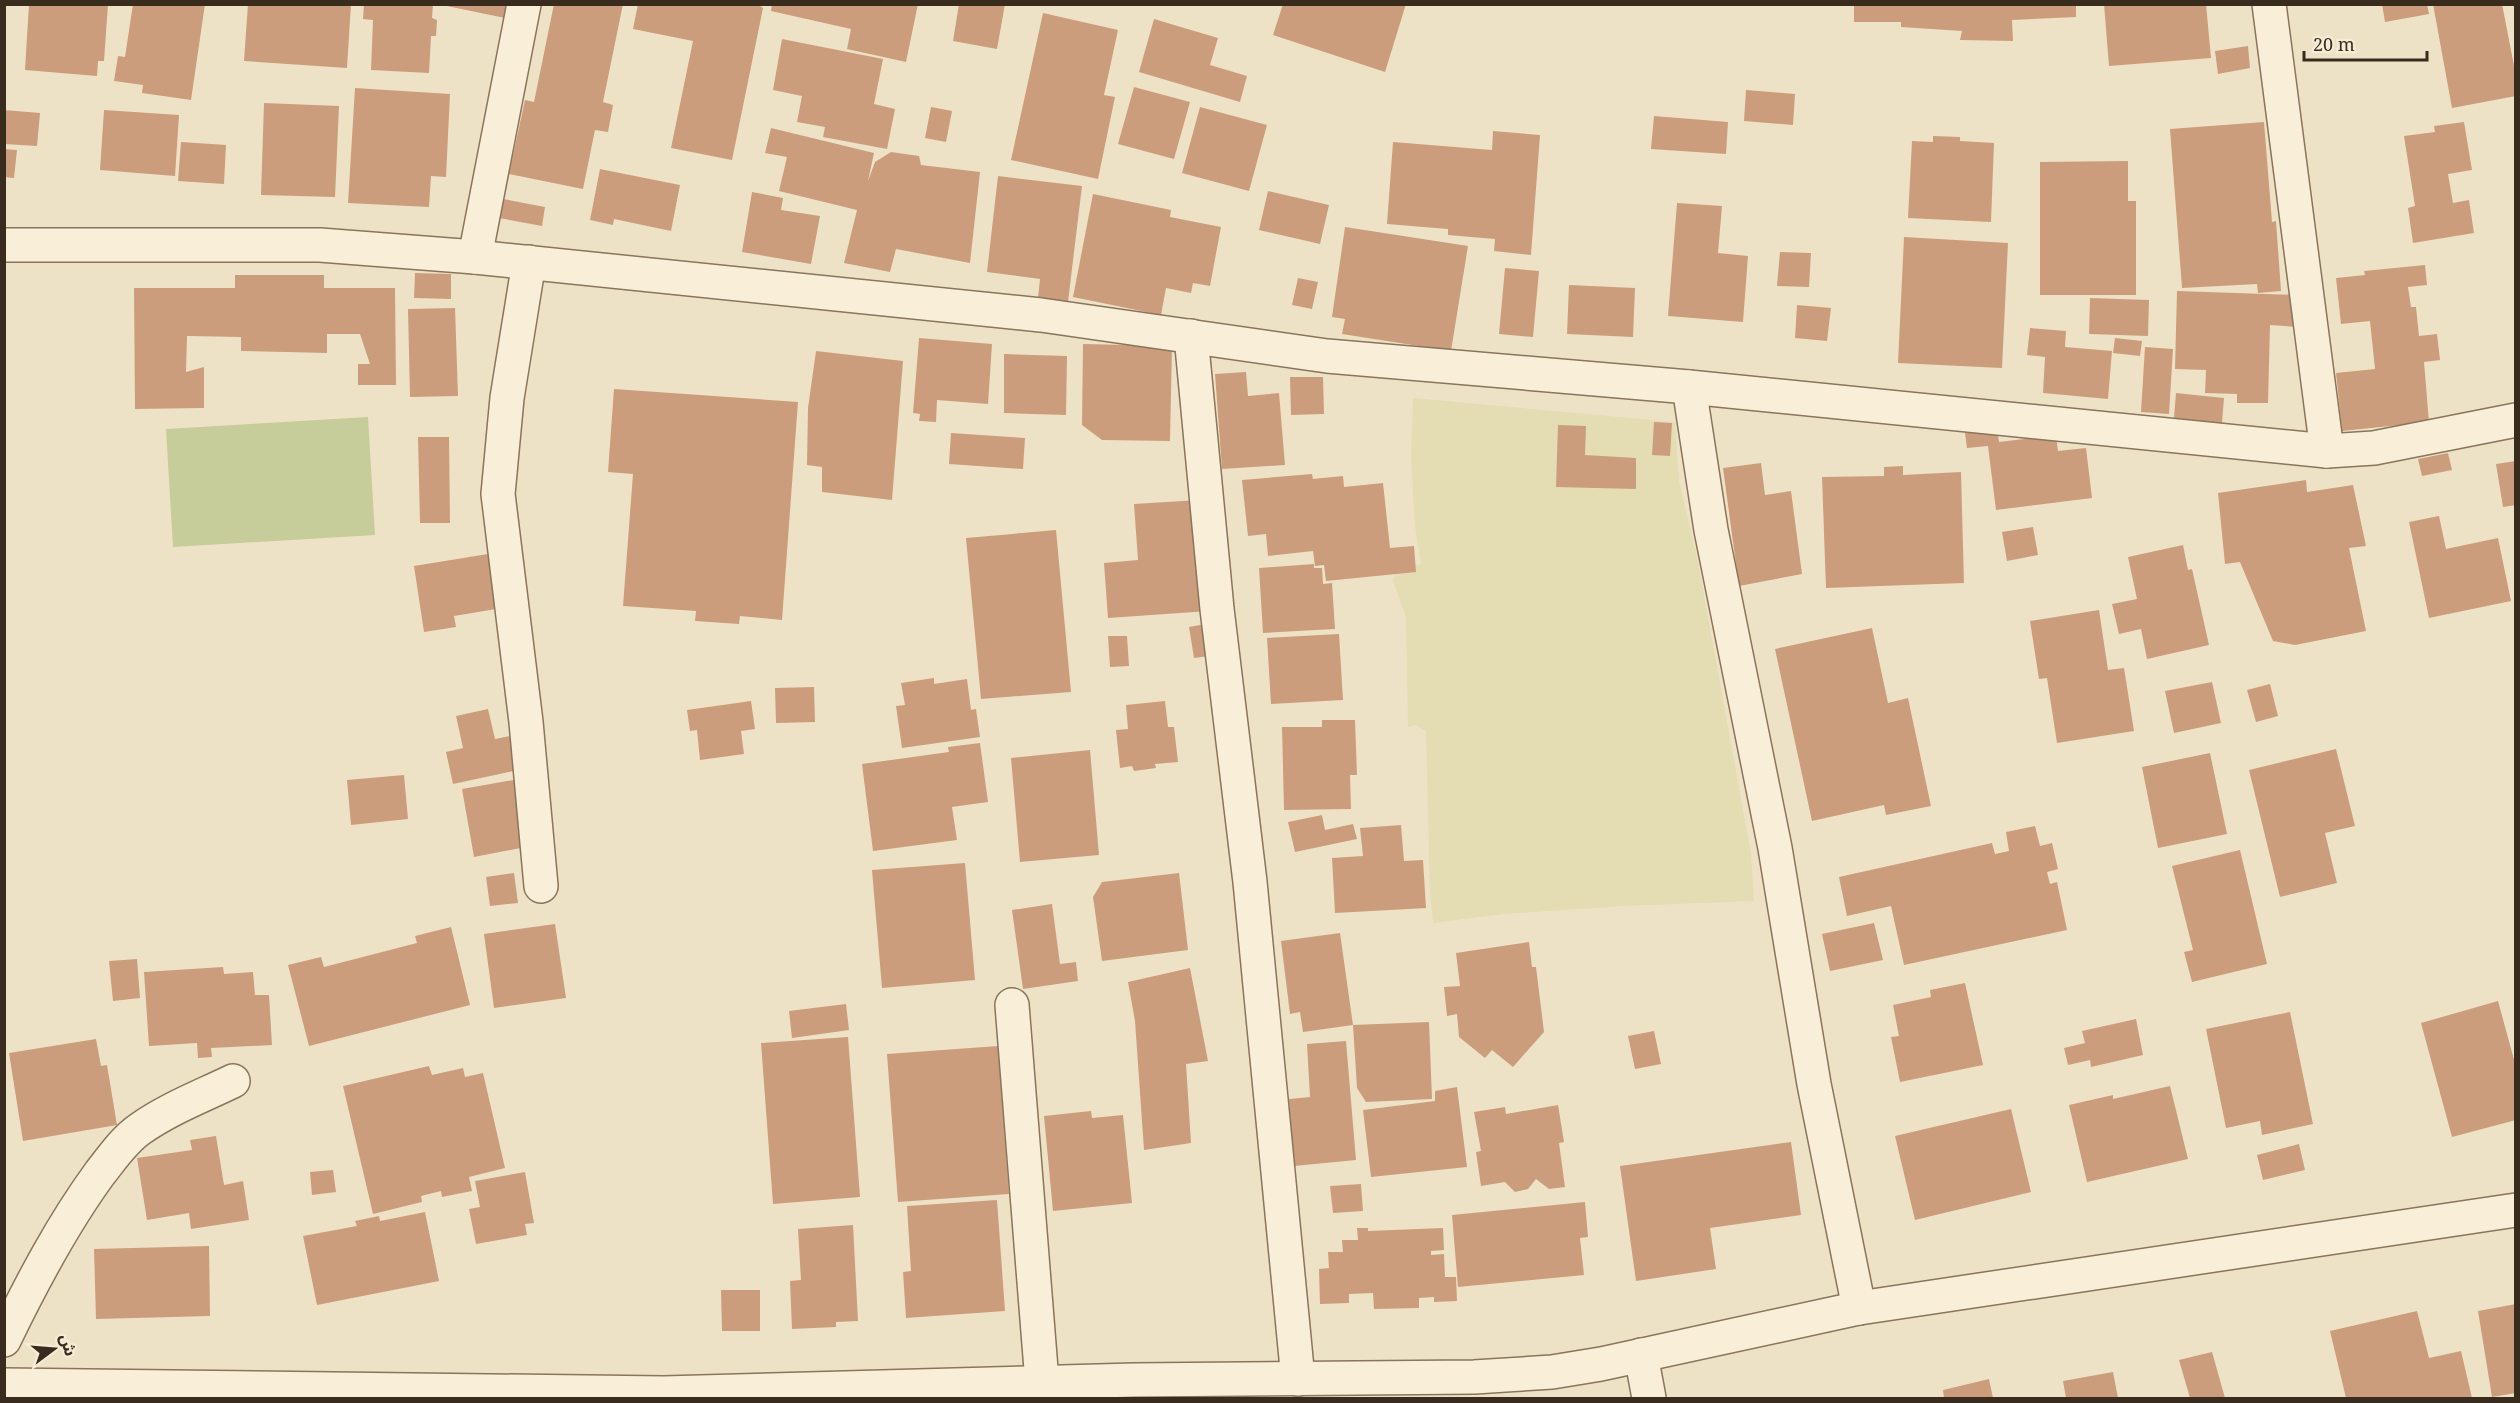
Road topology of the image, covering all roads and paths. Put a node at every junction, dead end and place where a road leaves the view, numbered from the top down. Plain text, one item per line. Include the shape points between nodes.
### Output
1 (524, 4) edge
2 (2269, 4) edge
3 (4, 245) edge
4 (475, 257) junction
5 (529, 262) junction
6 (1191, 336) junction
7 (1689, 387) junction
8 (2516, 420) edge
9 (2327, 450) junction
10 (541, 886) dead end
11 (1012, 1005) dead end
12 (233, 1081) dead end
13 (2516, 1209) edge
14 (1859, 1308) junction
15 (4, 1340) edge
16 (1641, 1355) junction
17 (1298, 1379) junction
18 (1042, 1382) junction
19 (4, 1385) edge
20 (1135, 1389) edge
21 (602, 1396) edge
22 (1649, 1398) edge

1 - 4 street
2 - 9 street
3 - 4 street via 320,245
4 - 5 street
5 - 6 street via 1041,315
5 - 10 street via 507,398 498,494
6 - 7 street via 1327,356
6 - 17 street
7 - 9 street
7 - 14 street via 1711,530 1775,848 1816,1096
8 - 9 street via 2374,448
11 - 18 street
12 - 15 street via 137,1130 117,1152 77,1204 30,1285
13 - 14 street
14 - 16 street
16 - 17 street via 1552,1372 1485,1377
16 - 22 street
17 - 20 street
18 - 20 street
18 - 21 street
19 - 21 street

